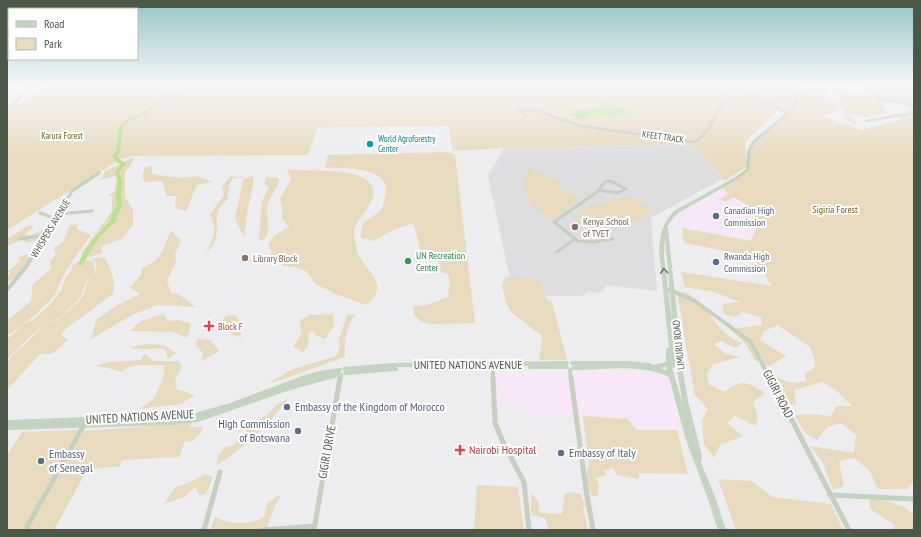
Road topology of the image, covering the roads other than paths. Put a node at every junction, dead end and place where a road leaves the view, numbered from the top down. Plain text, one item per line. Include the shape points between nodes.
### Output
1 (520, 110) edge
2 (532, 110) edge
3 (717, 110) edge
4 (782, 110) edge
5 (790, 110) edge
6 (787, 112) junction
7 (914, 113) edge
8 (526, 116) dead end
9 (866, 121) dead end
10 (99, 173) dead end
11 (599, 190) junction
12 (92, 211) dead end
13 (40, 214) dead end
14 (58, 214) junction
15 (56, 219) junction
16 (666, 227) junction
17 (46, 235) junction
18 (19, 239) dead end
19 (575, 239) junction
20 (613, 240) dead end
21 (557, 252) dead end
22 (7, 290) edge
23 (669, 294) junction
24 (667, 303) junction
25 (673, 305) junction
26 (671, 335) junction
27 (570, 366) junction
28 (654, 367) junction
29 (671, 367) junction
30 (493, 368) junction
31 (342, 372) junction
32 (681, 373) junction
33 (672, 376) junction
34 (7, 422) edge
35 (42, 424) junction
36 (84, 425) junction
37 (7, 427) edge
38 (698, 462) junction
39 (220, 472) dead end
40 (830, 495) junction
41 (914, 499) edge
42 (27, 527) dead end
43 (314, 528) edge
44 (204, 530) edge
45 (263, 530) edge
46 (529, 530) edge
47 (593, 530) edge
48 (722, 530) edge
49 (849, 530) edge

1 - 8 street, KFEET TRACK
2 - 3 street, KFEET TRACK via 580,126 695,142 707,131
4 - 6 street, KFEET TRACK
5 - 6 main road, LIMURU ROAD
6 - 16 main road, LIMURU ROAD via 754,140 749,151 748,169 730,182 683,207 671,216
7 - 9 street
10 - 14 street, WHISPERS AVENUE via 72,191
11 - 11 street via 605,182 612,181 626,189 611,194
11 - 19 street via 554,222
12 - 14 street
13 - 15 street
14 - 15 street, WHISPERS AVENUE
15 - 17 street, WHISPERS AVENUE
16 - 23 main road, LIMURU ROAD
23 -> 16 main road, LIMURU ROAD via 665,288 661,239
17 - 18 street
17 - 22 street, WHISPERS AVENUE via 25,269
19 - 20 street via 595,242
19 - 21 street
23 - 24 main road, LIMURU ROAD
23 - 25 main road, LIMURU ROAD
23 - 40 street, GIGIRI ROAD via 695,301 751,342
24 - 25 main road
24 - 26 main road, LIMURU ROAD
25 - 32 main road, LIMURU ROAD
26 - 28 main road via 669,363
26 - 29 main road, LIMURU ROAD via 674,363
27 - 28 main road, UNITED NATIONS AVENUE via 626,363
27 - 30 main road, UNITED NATIONS AVENUE
27 - 31 main road, UNITED NATIONS AVENUE via 392,365
27 - 33 main road, UNITED NATIONS AVENUE via 644,368
27 - 47 street
28 - 29 main road, UNITED NATIONS AVENUE
29 - 32 main road via 678,366
29 - 33 main road, LIMURU ROAD
30 - 31 main road, UNITED NATIONS AVENUE
30 - 46 street via 495,423 524,482
31 - 35 main road, UNITED NATIONS AVENUE via 300,379 194,416
31 - 36 main road, UNITED NATIONS AVENUE via 198,419
31 - 43 street, GIGIRI DRIVE
32 - 33 main road via 677,378
32 - 38 main road, LIMURU ROAD
33 - 38 main road, LIMURU ROAD via 686,433
34 - 35 main road, UNITED NATIONS AVENUE
35 - 36 main road, UNITED NATIONS AVENUE
35 - 37 main road, UNITED NATIONS AVENUE
36 - 42 street
38 - 48 main road, LIMURU ROAD
39 - 44 street
40 - 41 street
40 - 49 street, GIGIRI ROAD
43 - 45 street

